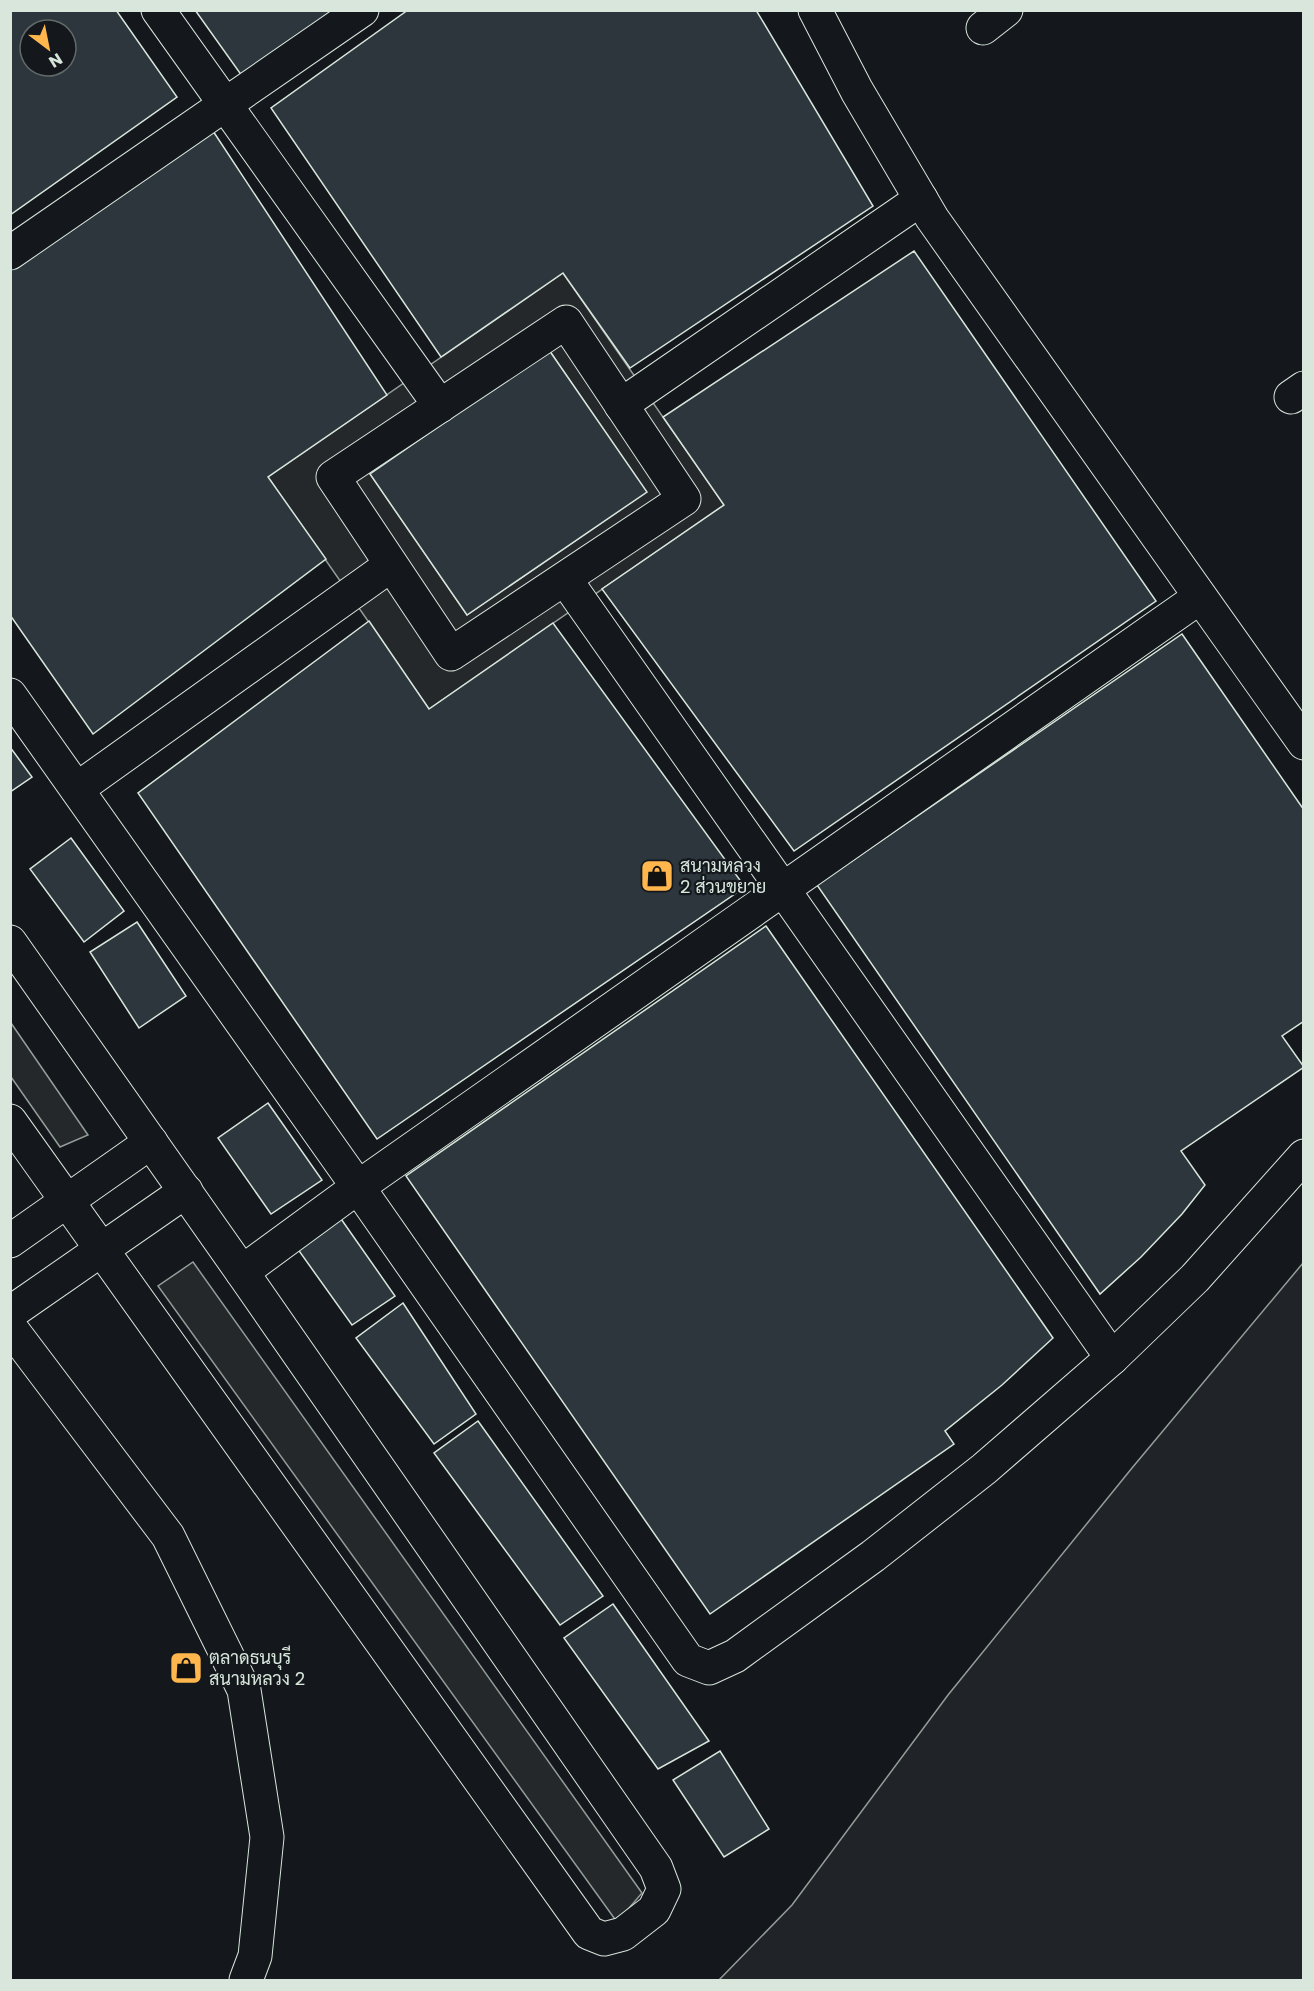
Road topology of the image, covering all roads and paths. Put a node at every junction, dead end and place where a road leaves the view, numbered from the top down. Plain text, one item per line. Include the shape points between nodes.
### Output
1 (158, 10) edge
2 (362, 10) edge
3 (815, 10) edge
4 (225, 105) junction
5 (921, 199) junction
6 (10, 253) edge
7 (621, 405) junction
8 (440, 406) junction
9 (391, 565) junction
10 (565, 579) junction
11 (1200, 597) junction
12 (10, 695) edge
13 (1304, 743) edge
14 (77, 789) junction
15 (783, 889) junction
16 (10, 942) edge
17 (10, 1121) edge
18 (151, 1142) junction
19 (1304, 1156) edge
20 (358, 1186) junction
21 (186, 1191) junction
22 (68, 1201) junction
23 (10, 1241) edge
24 (102, 1249) junction
25 (242, 1272) junction
26 (10, 1313) edge
27 (10, 1327) edge
28 (1112, 1358) junction
29 (246, 1980) edge

1 - 4 street
2 - 4 street
3 - 5 street
4 - 6 street
4 - 8 street
5 - 7 street
5 - 11 street
7 - 8 street via 566,322
7 - 10 street via 684,499
8 - 9 street via 333,477
9 - 10 street via 451,654
9 - 14 street
10 - 15 street
11 - 13 street
11 - 15 street
12 - 14 street
14 - 20 street
15 - 20 street
15 - 28 street
16 - 18 street
17 - 22 street
18 - 21 street
18 - 22 street
19 - 28 street via 1195,1278
20 - 25 street
20 - 28 street via 688,1660 709,1668 735,1656 873,1556 984,1469
21 - 24 street
21 - 25 street
22 - 23 street
22 - 24 street
24 - 25 street via 589,1933 604,1939 623,1934 654,1910 664,1889 656,1868
24 - 26 street
27 - 29 street via 168,1536 244,1690 267,1837 255,1956

